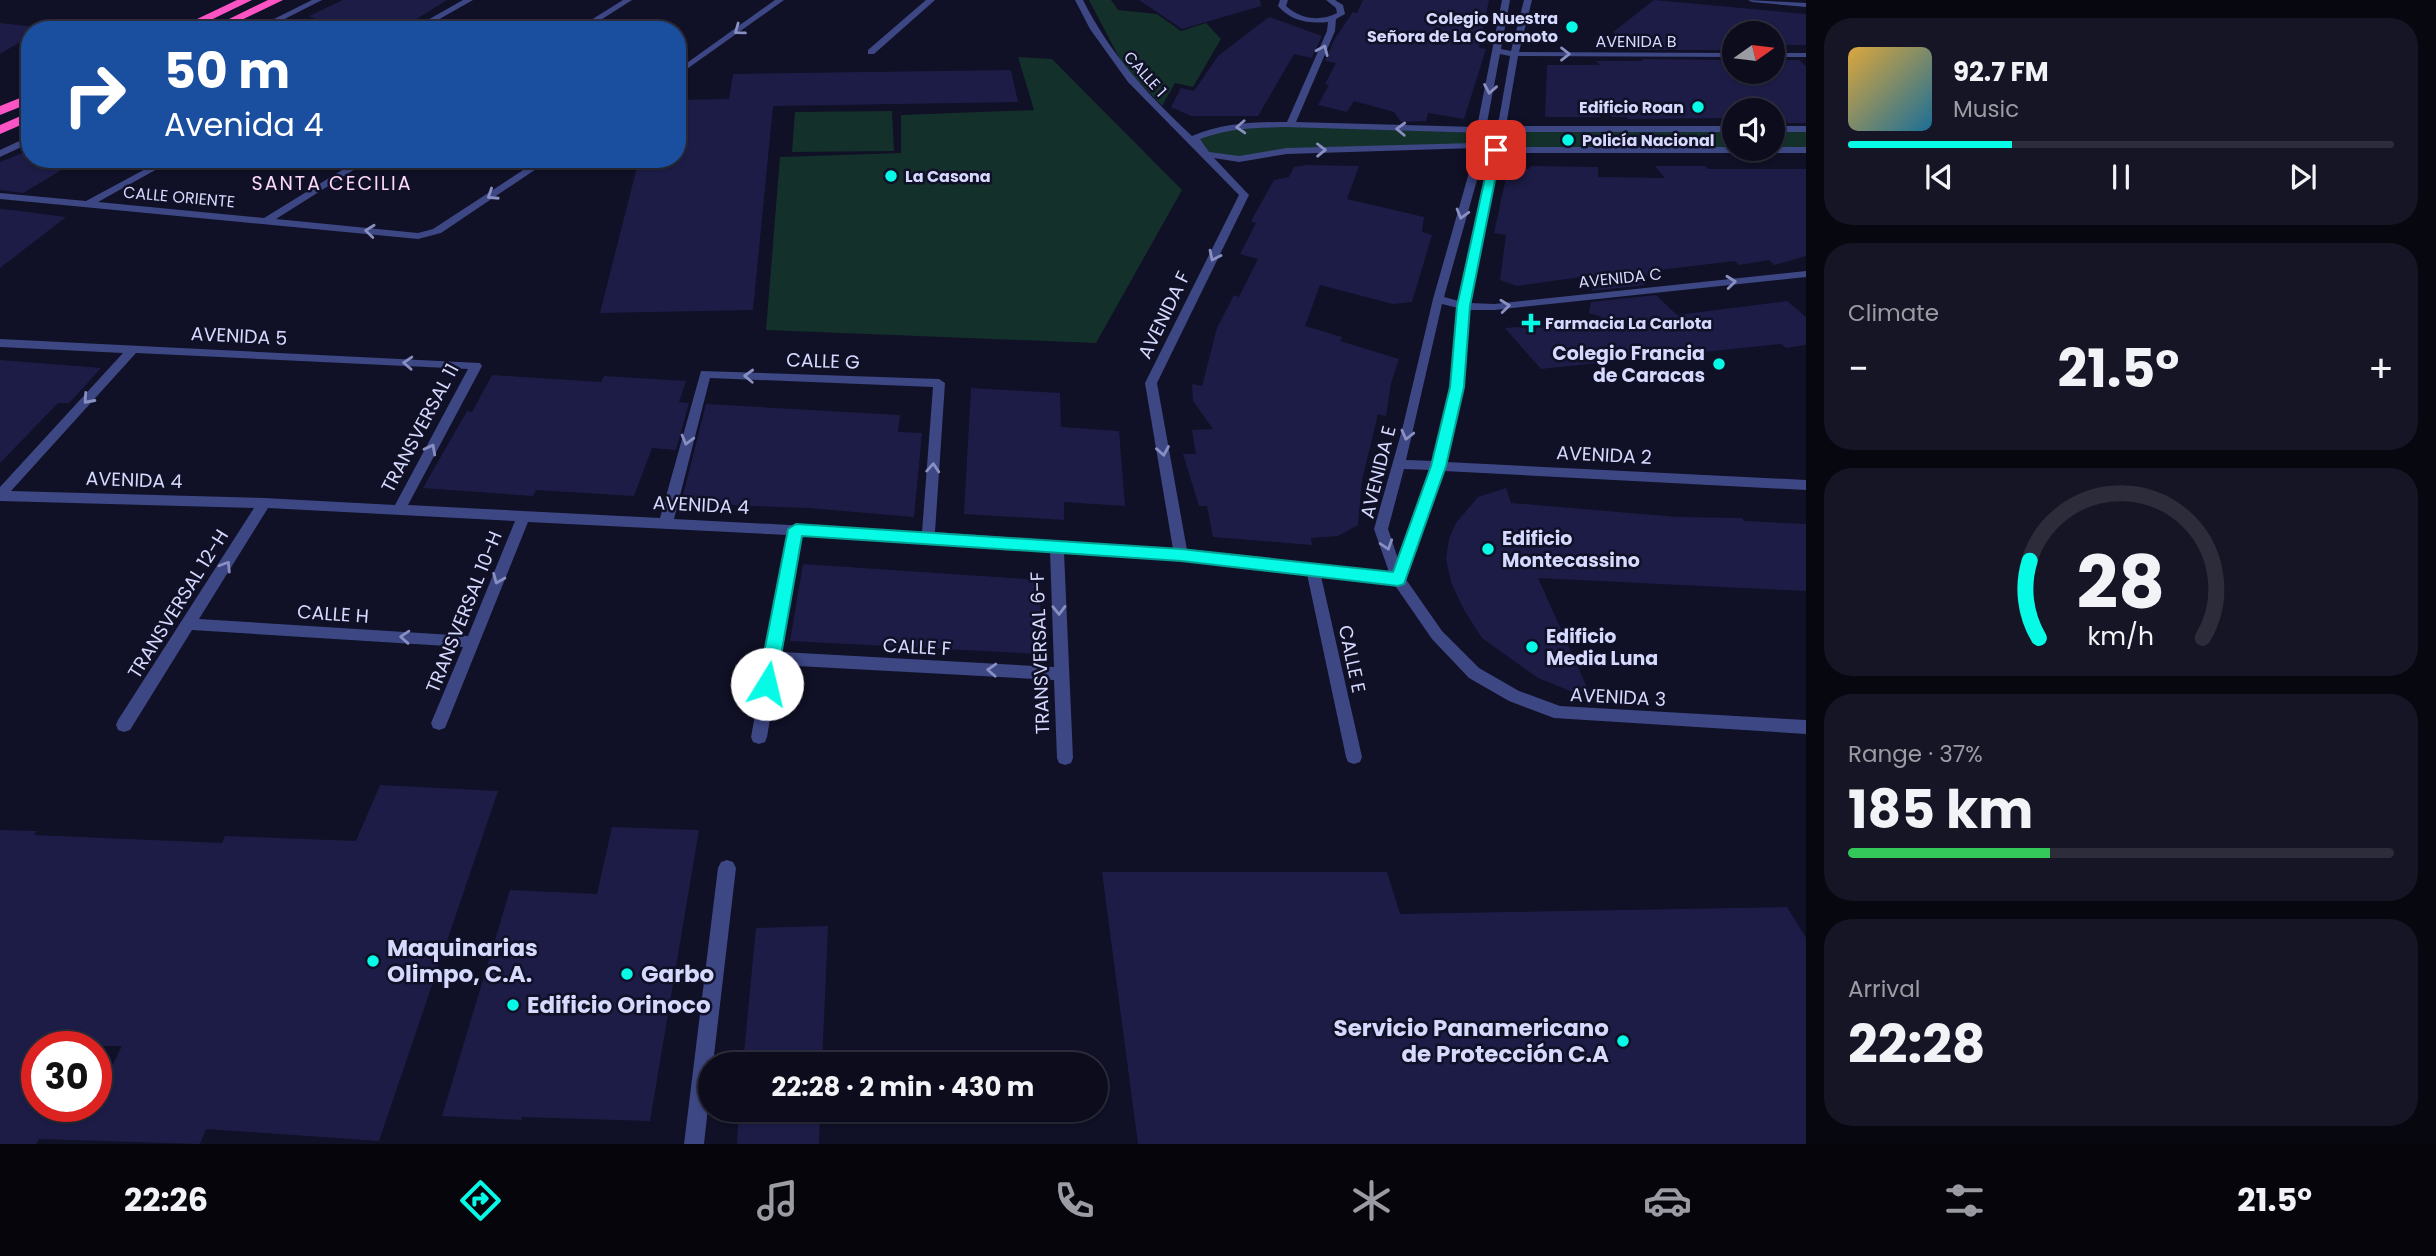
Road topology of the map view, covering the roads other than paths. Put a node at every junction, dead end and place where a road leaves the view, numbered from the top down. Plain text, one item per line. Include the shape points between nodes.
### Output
1 (246, 0) edge
2 (277, 0) edge
3 (318, 0) edge
4 (469, 0) edge
5 (628, 0) edge
6 (780, 0) edge
7 (931, 0) edge
8 (1079, 0) edge
9 (1270, 0) edge
10 (1330, 0) edge
11 (1506, 0) edge
12 (1528, 0) edge
13 (1752, 0) edge
14 (1283, 1) edge
15 (1806, 5) edge
16 (1332, 19) junction
17 (200, 21) edge
18 (232, 21) edge
19 (275, 21) edge
20 (430, 21) edge
21 (594, 21) edge
22 (1497, 51) junction
23 (871, 52) dead end
24 (1514, 54) junction
25 (1722, 55) edge
26 (1785, 55) edge
27 (1806, 55) edge
28 (686, 68) edge
29 (21, 102) edge
30 (0, 111) edge
31 (21, 120) edge
32 (1290, 125) junction
33 (1722, 129) edge
34 (1785, 129) edge
35 (1806, 129) edge
36 (0, 130) edge
37 (1469, 131) junction
38 (1490, 132) junction
39 (21, 144) edge
40 (1477, 147) junction
41 (1499, 149) junction
42 (1806, 150) edge
43 (0, 154) edge
44 (1206, 154) junction
45 (154, 168) edge
46 (351, 168) edge
47 (533, 168) edge
48 (0, 196) edge
49 (86, 205) junction
50 (266, 220) junction
51 (1806, 274) edge
52 (1438, 299) junction
53 (1464, 306) junction
54 (0, 343) edge
55 (134, 348) junction
56 (476, 366) joint
57 (1399, 464) junction
58 (1439, 466) junction
59 (1806, 485) edge
60 (0, 495) edge
61 (264, 503) junction
62 (399, 509) junction
63 (524, 516) junction
64 (666, 522) junction
65 (796, 529) junction
66 (928, 537) junction
67 (1057, 546) junction
68 (1181, 555) junction
69 (1313, 570) junction
70 (1398, 579) junction
71 (190, 624) junction
72 (473, 642) junction
73 (771, 658) junction
74 (1060, 674) junction
75 (439, 723) dead end
76 (124, 725) dead end
77 (1806, 727) edge
78 (759, 737) dead end
79 (1354, 757) dead end
80 (1065, 758) dead end
81 (727, 868) dead end
82 (694, 1144) edge

1 - 17 highway
2 - 18 highway
3 - 19 street
4 - 20 street
5 - 21 street
6 -> 28 street
7 - 23 street
8 - 44 street, CALLE 1 via 1119,70
9 - 14 street
10 - 16 street via 1342,10
11 - 22 street
12 - 24 street
13 - 15 street
14 - 16 street via 1284,10 1297,16
32 -> 16 street
22 - 24 street, AVENIDA B
22 -> 38 street
24 -> 25 street, AVENIDA B
24 - 38 street via 1503,120
26 - 27 street
29 - 30 highway
31 - 36 highway
37 -> 32 street
32 -> 44 street via 1203,132 1195,138
33 - 38 street
34 - 35 street
37 - 38 street
37 - 40 street via 1464,137
38 - 41 street via 1506,140 1507,145
39 - 43 street
40 - 41 street
44 -> 40 street via 1239,159 1287,151
40 -> 52 street, AVENIDA E
41 - 42 street
41 - 53 street
44 -> 68 street, AVENIDA F via 1244,195 1151,383
45 - 49 street
46 - 50 street
47 -> 50 street, CALLE ORIENTE via 437,231 418,236
48 - 49 street, CALLE ORIENTE
49 - 50 street, CALLE ORIENTE
53 -> 51 street, AVENIDA C via 1494,307
52 - 53 street, AVENIDA C
52 -> 57 street, AVENIDA E
53 - 58 street via 1457,387
54 - 55 street, AVENIDA 5
56 -> 55 street, AVENIDA 5
55 -> 60 street
62 -> 56 street, TRANSVERSAL 11
57 - 58 street, AVENIDA 2
57 -> 70 street, AVENIDA E via 1381,529
58 - 59 street, AVENIDA 2
58 - 70 street
60 - 61 street, AVENIDA 4
61 - 62 street, AVENIDA 4
71 -> 61 street, TRANSVERSAL 12-H
62 - 63 street, AVENIDA 4
63 - 64 street, AVENIDA 4
63 -> 72 street, TRANSVERSAL 10-H
64 - 65 street, AVENIDA 4
66 -> 64 street, CALLE G via 939,383 705,374
65 - 66 street, AVENIDA 4
65 - 73 street
66 - 67 street, AVENIDA 4
67 - 68 street, AVENIDA 4
67 -> 74 street, TRANSVERSAL 6-F
68 - 69 street, AVENIDA 4
69 - 70 street, AVENIDA 4
69 - 79 street, CALLE E
70 - 77 street, AVENIDA 3 via 1437,635 1474,673 1514,696 1560,713
72 -> 71 street, CALLE H
71 - 76 street, TRANSVERSAL 12-H
72 - 75 street, TRANSVERSAL 10-H
74 -> 73 street, CALLE F
73 - 78 street
74 - 80 street, TRANSVERSAL 6-F
81 - 82 street

